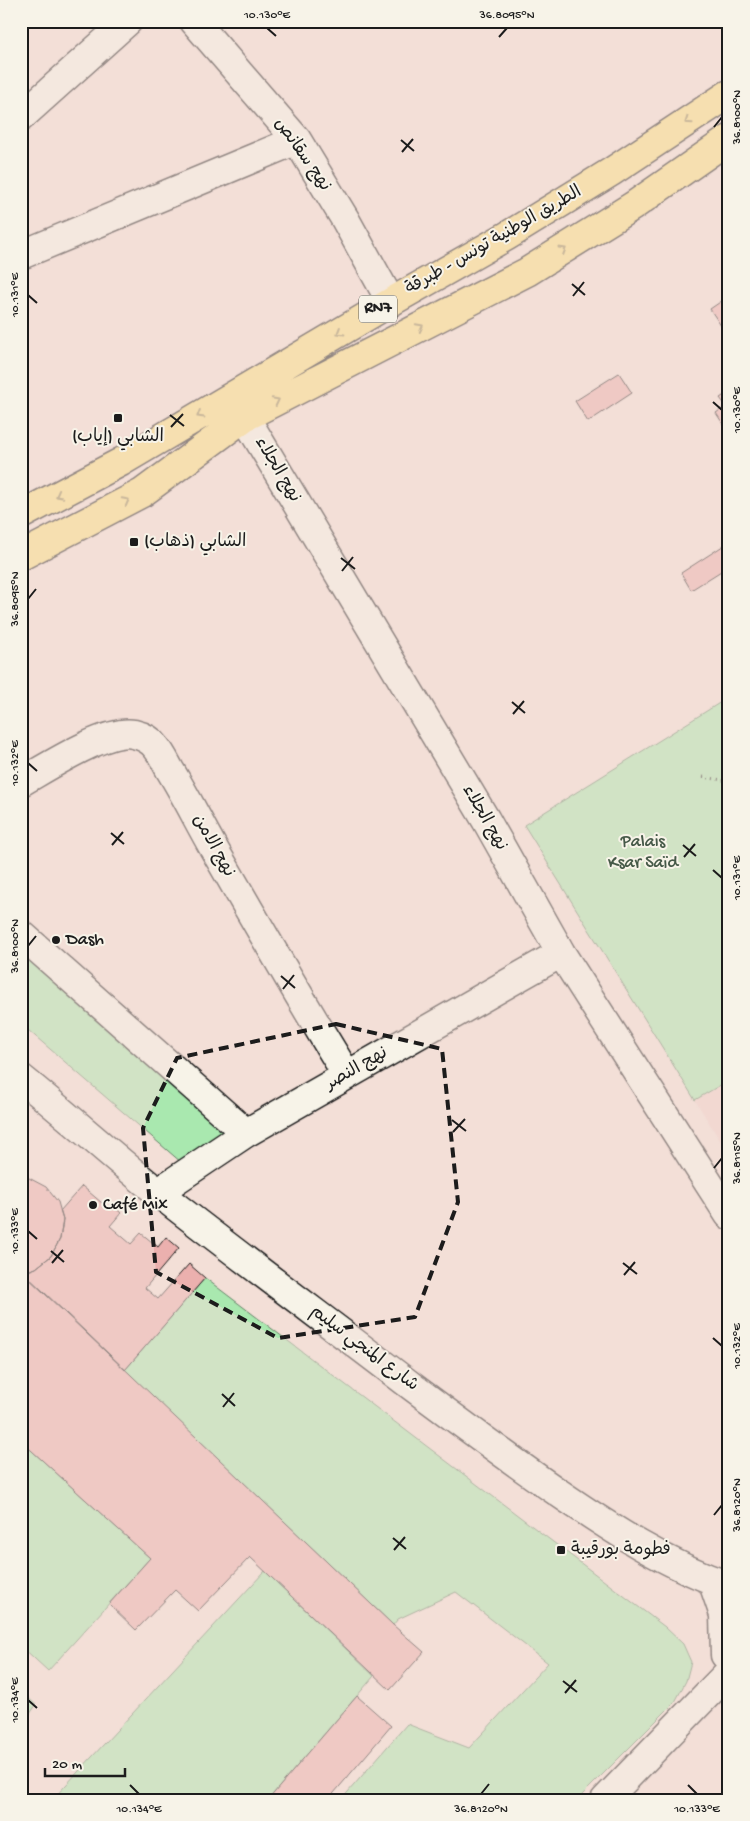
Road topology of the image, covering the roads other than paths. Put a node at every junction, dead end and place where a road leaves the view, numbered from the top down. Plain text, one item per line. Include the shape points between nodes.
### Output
1 (128, 21) edge
2 (194, 21) edge
3 (729, 94) edge
4 (21, 117) edge
5 (297, 140) junction
6 (729, 140) edge
7 (21, 255) edge
8 (391, 302) junction
9 (245, 417) junction
10 (21, 515) edge
11 (21, 556) edge
12 (21, 782) edge
13 (21, 934) edge
14 (561, 953) junction
15 (347, 1075) junction
16 (21, 1078) edge
17 (246, 1133) junction
18 (158, 1192) junction
19 (729, 1216) edge
20 (720, 1583) edge
21 (727, 1664) edge
22 (608, 1799) edge

1 - 4 street
2 - 5 street, نهج سقانص
3 -> 8 main road, الطريق الوطنية تونس - طبرقة / RN7 via 564,201
5 - 7 street
5 - 8 street, نهج سقانص
9 -> 6 main road, RN7 via 526,272 633,206
8 -> 10 main road, الطريق الوطنية تونس - طبرقة / RN7 via 121,462
11 -> 9 main road, RN7 via 142,493
9 - 14 street, نهج الجلاء via 486,820
12 - 15 street, نهج الامن via 109,736 125,732 149,740 186,796 297,994
13 - 17 street
14 - 15 street, نهج النصر
14 - 19 street, نهج الجلاء
15 - 17 street, نهج النصر
16 - 18 street, شارع المنجي سليم
17 - 18 street, نهج النصر
18 - 20 street, شارع المنجي سليم via 492,1447 601,1522 659,1556
20 - 21 street
21 - 22 street

